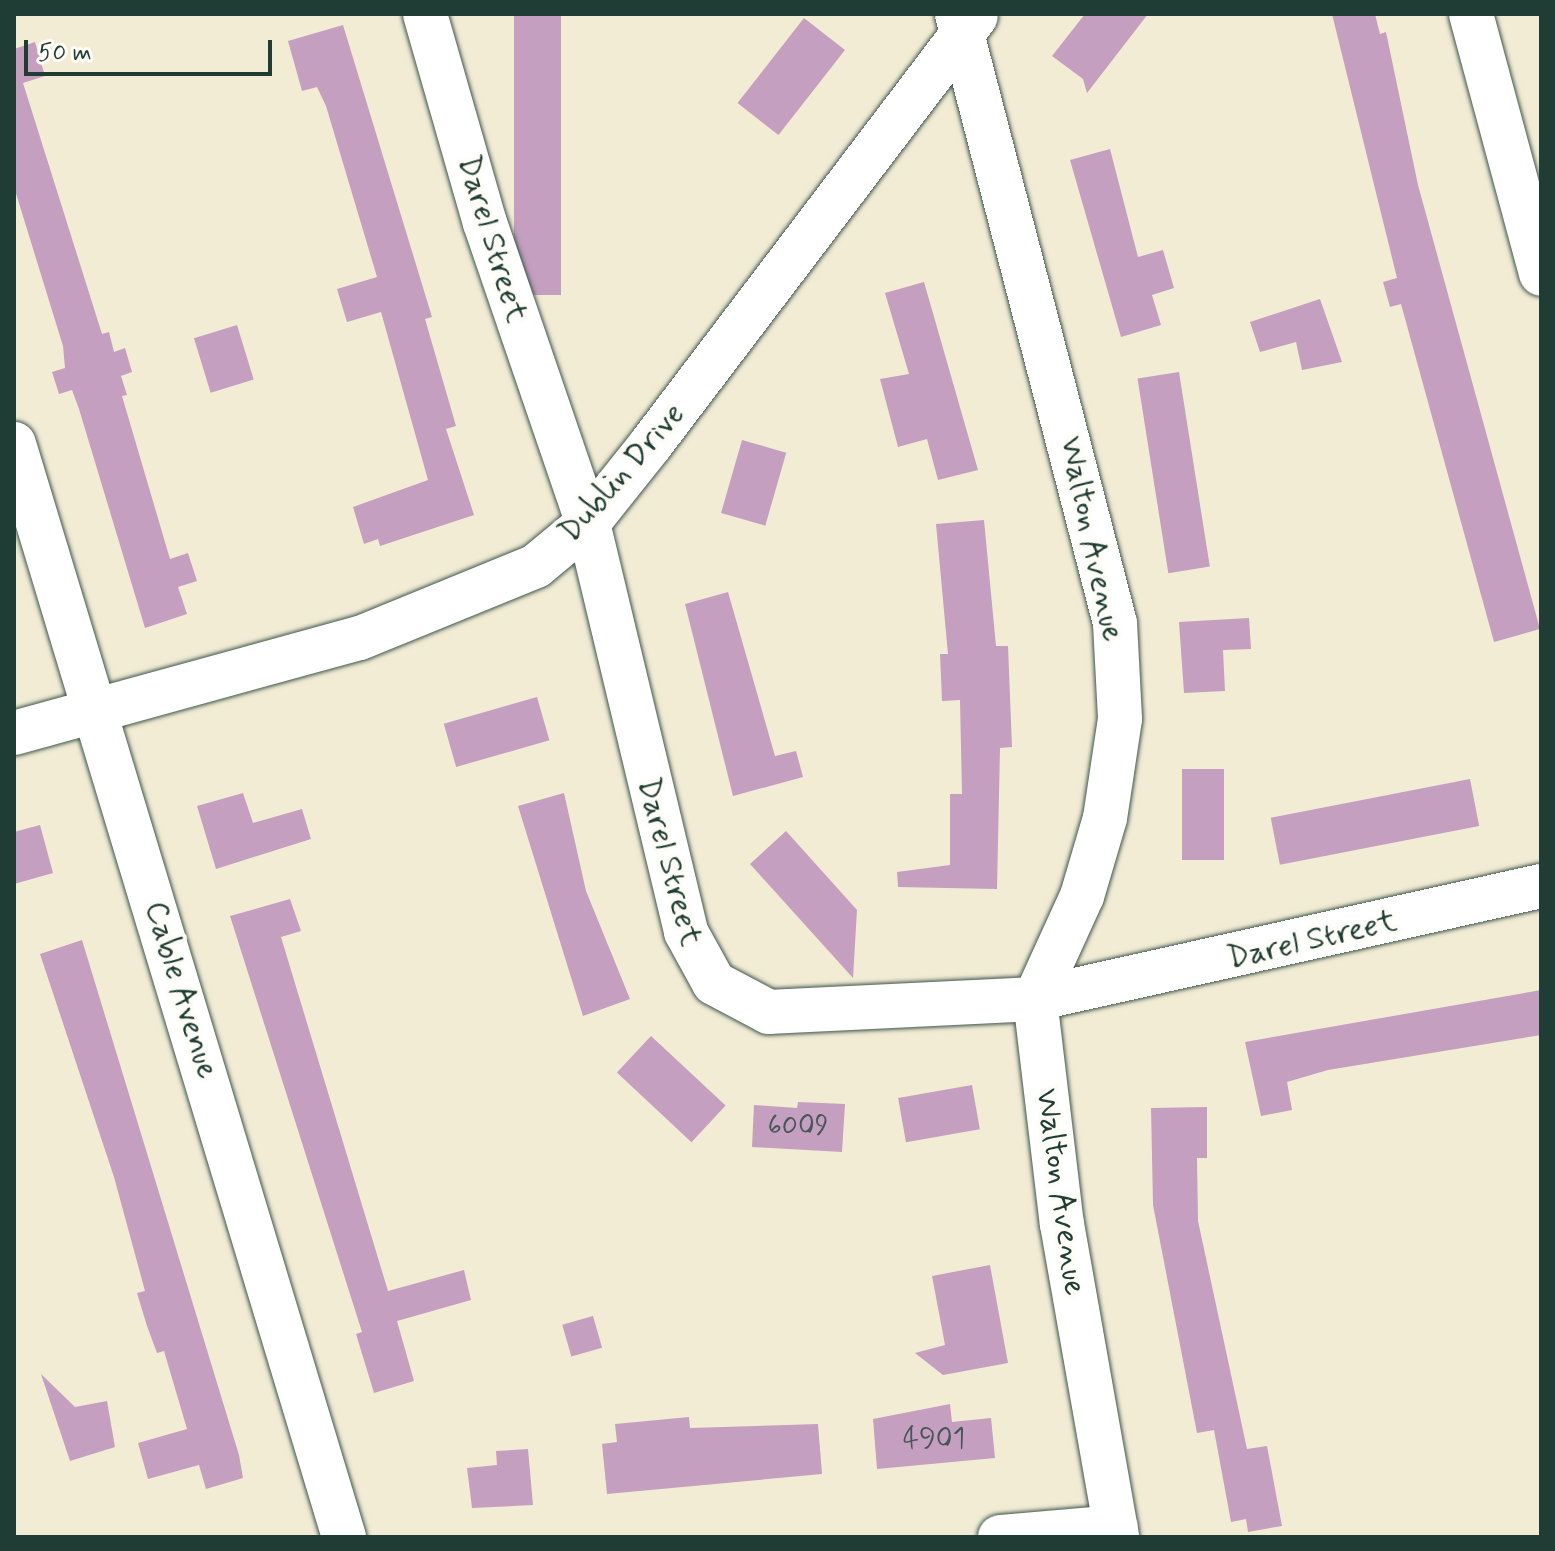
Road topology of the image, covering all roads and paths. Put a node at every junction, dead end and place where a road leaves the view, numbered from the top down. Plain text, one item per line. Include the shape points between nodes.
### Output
1 (425, 14) edge
2 (1471, 14) edge
3 (966, 20) edge
4 (1541, 274) edge
5 (14, 444) edge
6 (588, 523) junction
7 (91, 716) junction
8 (14, 733) edge
9 (1541, 886) edge
10 (1035, 999) junction
11 (1116, 1532) edge
12 (344, 1537) edge
13 (1000, 1537) edge

1 - 6 street, Darel Street via 485,223
2 - 4 street
3 - 6 street, Dublin Drive
3 - 10 street, Walton Avenue via 1115,623 1120,719 1105,818 1082,896
5 - 7 street, Cable Avenue
6 - 7 street, Dublin Drive via 536,566 477,595 360,638
6 - 10 street, Darel Street via 669,871 697,963 714,983 769,1012
7 - 8 street, Dublin Drive
7 - 12 street, Cable Avenue via 163,928
9 - 10 street, Darel Street
10 - 11 street, Walton Avenue via 1062,1224
11 - 13 street

